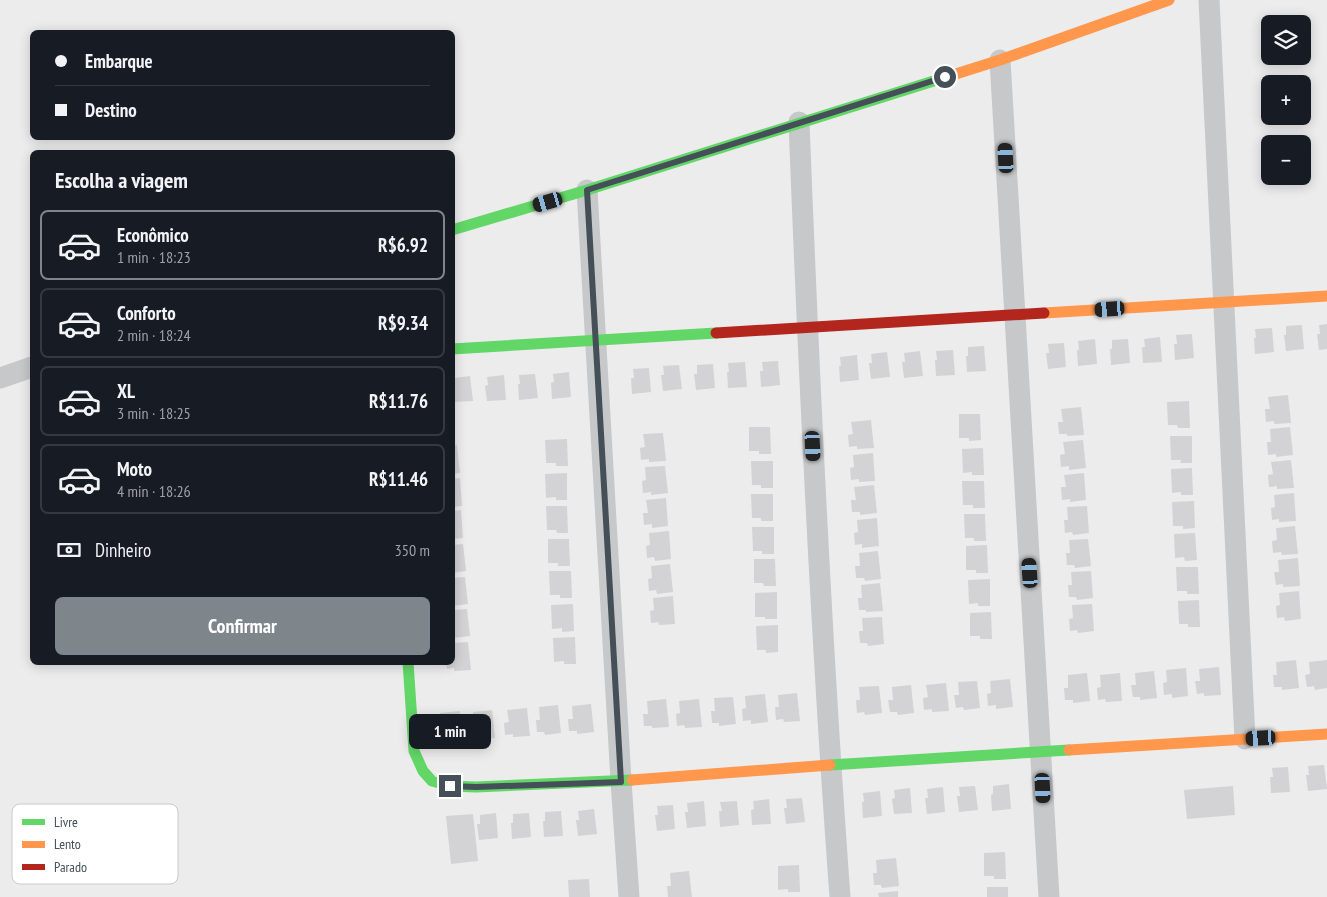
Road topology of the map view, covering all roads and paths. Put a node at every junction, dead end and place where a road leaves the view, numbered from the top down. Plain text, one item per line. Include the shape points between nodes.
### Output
1 (1169, 0) edge
2 (1209, 0) edge
3 (1000, 60) junction
4 (799, 122) junction
5 (587, 190) junction
6 (455, 229) edge
7 (1327, 296) edge
8 (1225, 302) junction
9 (1014, 315) junction
10 (807, 327) junction
11 (596, 340) junction
12 (455, 349) edge
13 (30, 368) edge
14 (0, 378) edge
15 (408, 665) edge
16 (1327, 734) edge
17 (1245, 738) junction
18 (1041, 751) junction
19 (830, 765) junction
20 (621, 782) junction
21 (629, 897) edge
22 (840, 897) edge
23 (1048, 897) edge

1 - 3 street
2 - 8 street
3 - 4 street
3 - 9 street
4 - 5 street
4 - 10 street
5 - 6 street
5 - 11 street
7 - 8 street
8 - 9 street
8 - 17 street
9 - 10 street
9 - 18 street
10 - 11 street
10 - 19 street
11 - 12 street
11 - 20 street
13 - 14 street
15 - 20 street via 414,751 423,771 432,781 450,786 476,787
16 - 17 street
17 - 18 street
18 - 19 street
18 - 23 street
19 - 20 street
19 - 22 street
20 - 21 street

